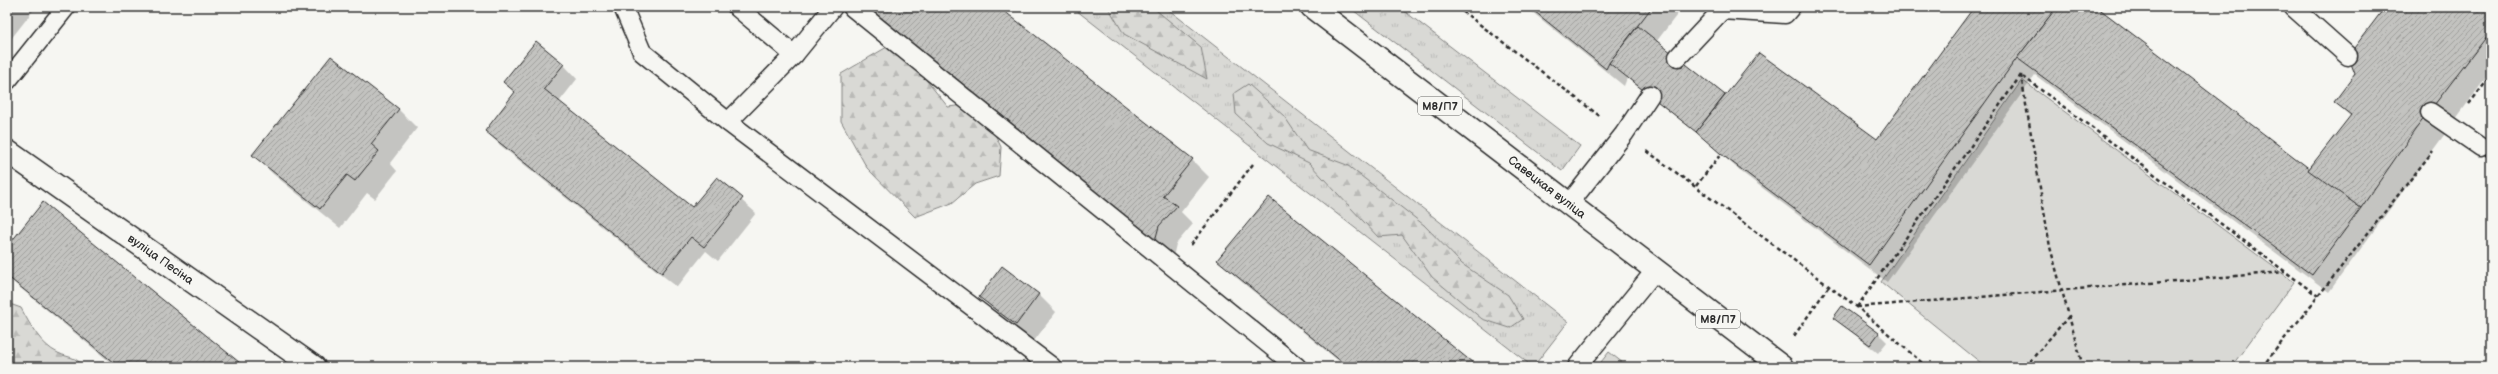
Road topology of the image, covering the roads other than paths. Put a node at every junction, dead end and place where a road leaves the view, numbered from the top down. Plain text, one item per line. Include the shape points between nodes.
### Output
1 (66, 7) edge
2 (623, 7) edge
3 (737, 7) edge
4 (833, 7) edge
5 (852, 7) edge
6 (1312, 7) edge
7 (1791, 7) edge
8 (2293, 7) edge
9 (794, 54) junction
10 (2348, 56) dead end
11 (1678, 57) dead end
12 (7, 81) edge
13 (1650, 95) dead end
14 (2430, 112) dead end
15 (728, 122) junction
16 (2481, 147) dead end
17 (7, 151) edge
18 (1568, 205) junction
19 (1654, 272) junction
20 (1778, 364) edge
21 (314, 367) edge
22 (1052, 367) edge
23 (1297, 367) edge
24 (1577, 367) edge

1 - 12 lane
2 - 15 lane via 642,52
3 - 9 lane
4 - 9 lane
5 - 23 lane
6 - 18 main road, Савецкая вуліца / М8/П7
7 - 11 lane via 1784,14 1722,10
8 - 10 lane
9 - 15 lane
13 - 18 lane via 1624,134
14 - 16 lane
15 - 22 lane
17 - 21 main road, вуліца Песіна
18 - 19 main road, Савецкая вуліца / М8/П7
19 - 20 main road, Савецкая вуліца / М8/П7
19 - 24 lane

